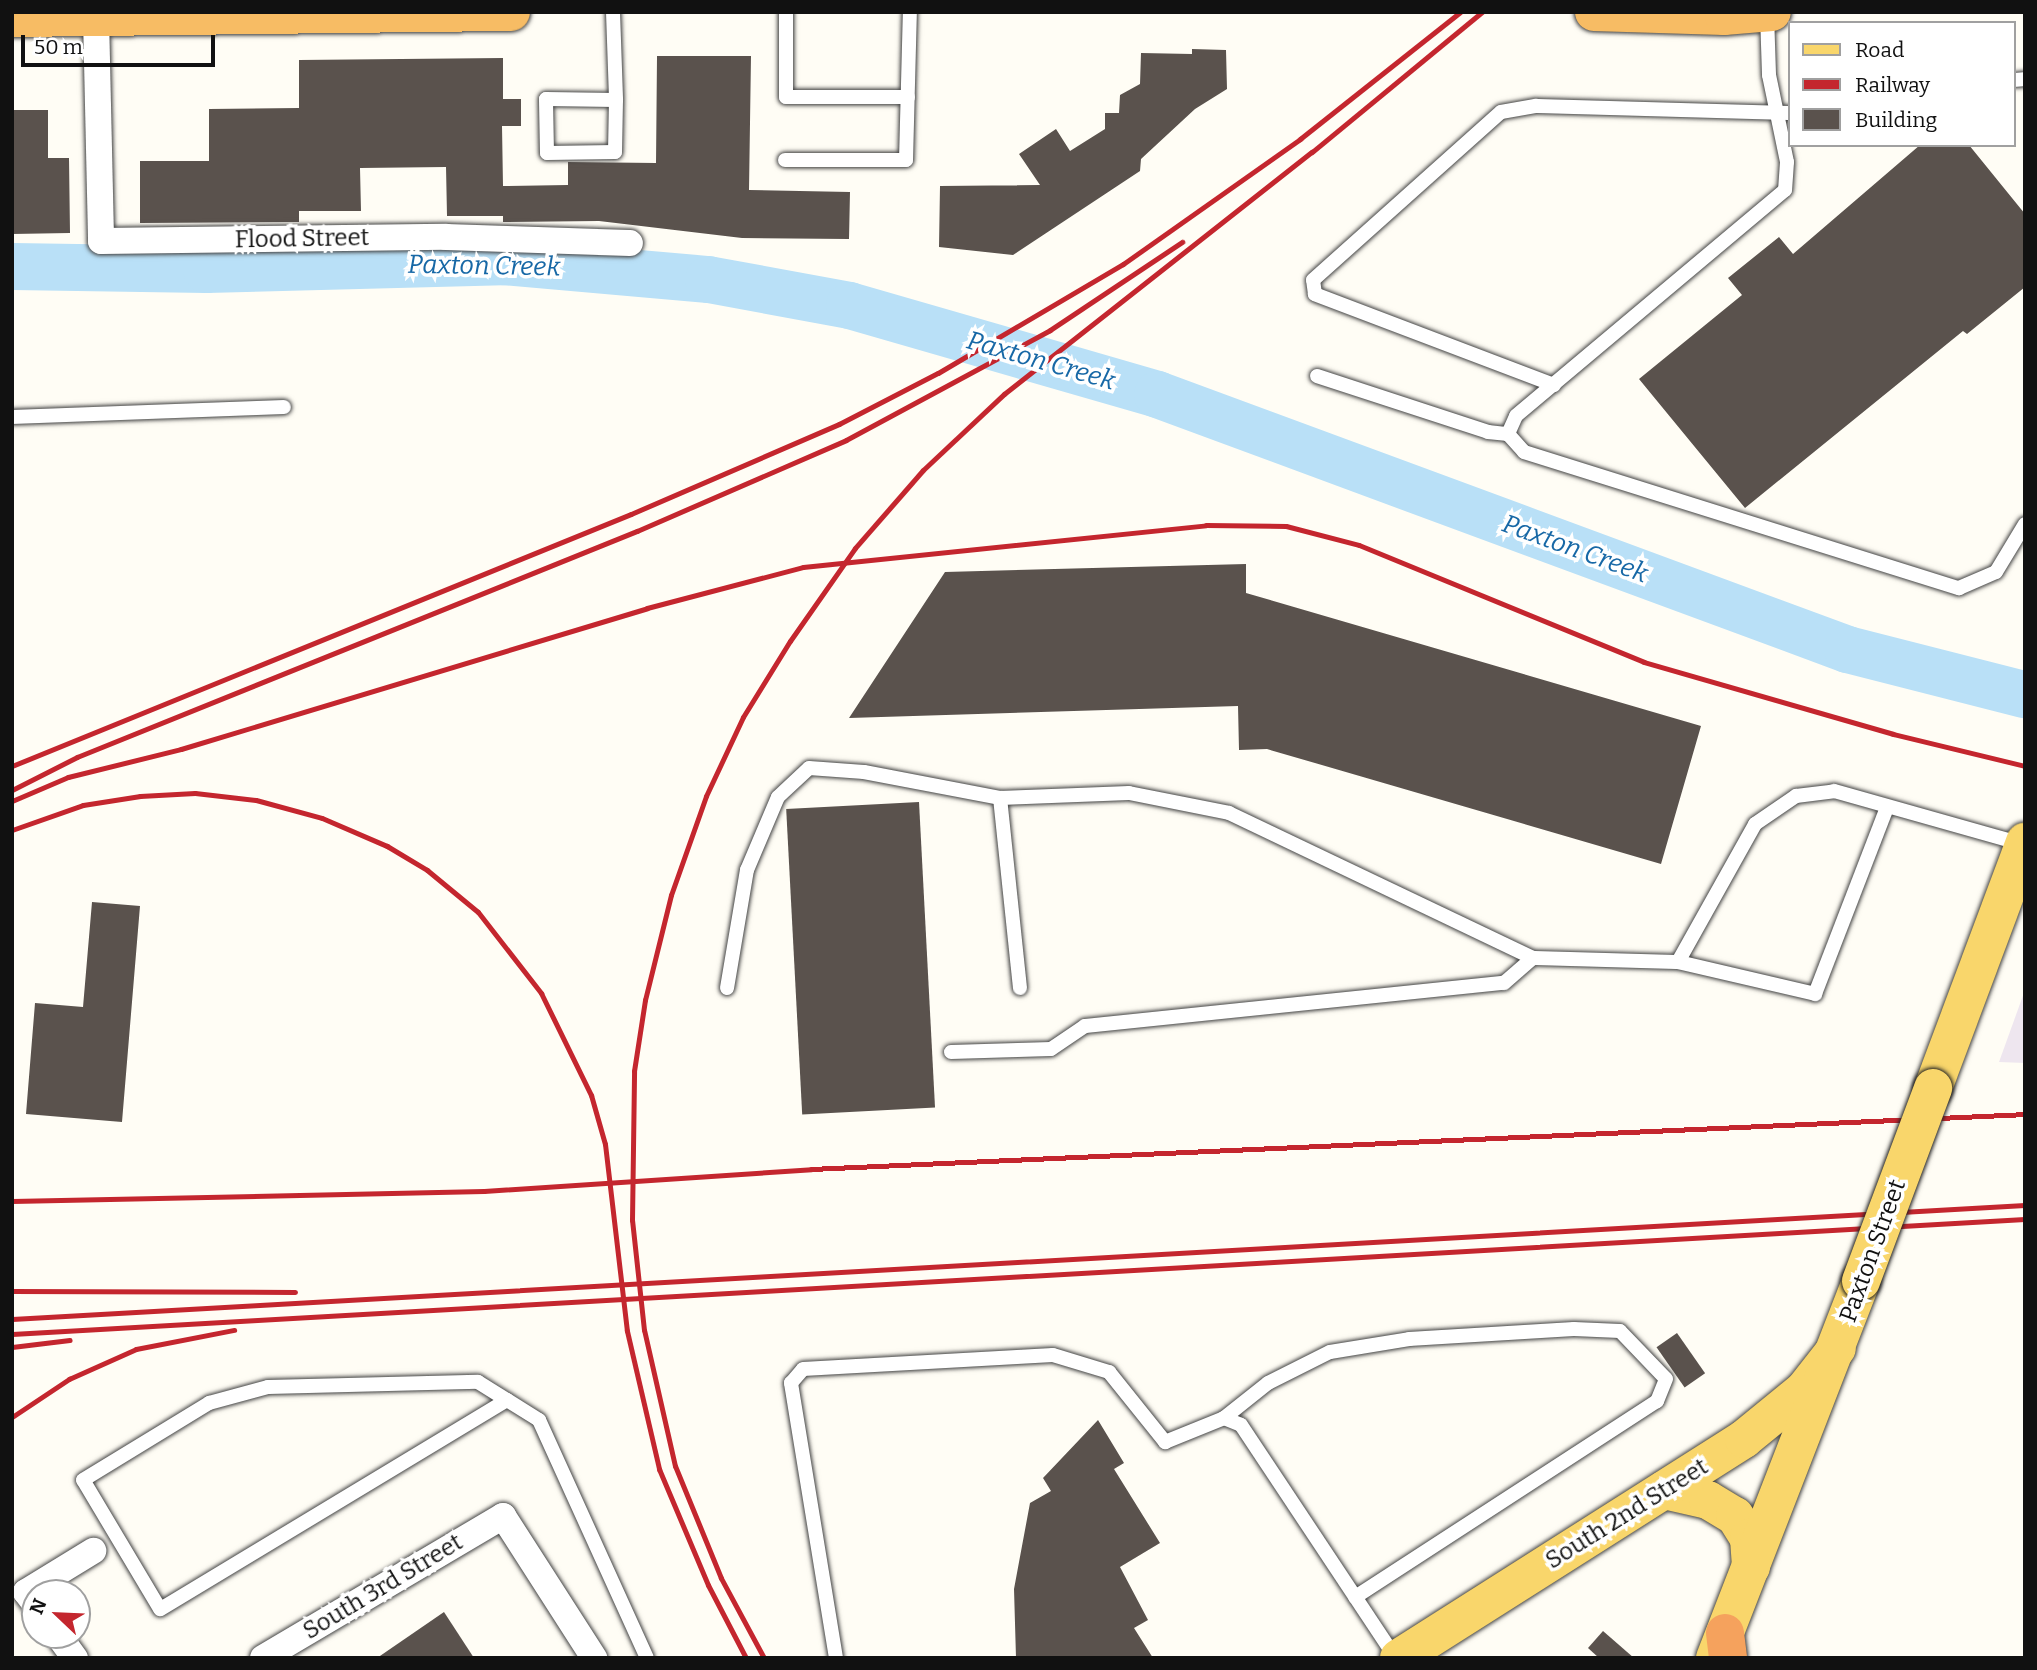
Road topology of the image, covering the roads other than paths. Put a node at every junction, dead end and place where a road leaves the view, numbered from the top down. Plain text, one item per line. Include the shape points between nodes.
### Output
1 (511, 12) edge
2 (613, 12) edge
3 (786, 12) edge
4 (910, 12) edge
5 (1594, 12) edge
6 (1770, 12) edge
7 (456, 13) edge
8 (96, 15) edge
9 (12, 18) edge
10 (908, 97) junction
11 (615, 100) junction
12 (1784, 114) edge
13 (785, 160) dead end
14 (630, 243) dead end
15 (1317, 376) dead end
16 (1554, 385) junction
17 (284, 407) dead end
18 (12, 417) edge
19 (1508, 434) junction
20 (2025, 524) edge
21 (1000, 798) junction
22 (1887, 807) junction
23 (2024, 843) edge
24 (1533, 958) junction
25 (1678, 962) junction
26 (727, 988) dead end
27 (1020, 988) dead end
28 (951, 1052) dead end
29 (1837, 1348) junction
30 (507, 1400) junction
31 (1224, 1418) junction
32 (1664, 1490) junction
33 (93, 1551) dead end
34 (1751, 1567) junction
35 (55, 1579) edge
36 (1355, 1597) junction
37 (1723, 1650) edge
38 (263, 1658) edge
39 (594, 1658) edge
40 (647, 1658) edge
41 (836, 1658) edge
42 (1398, 1658) edge

1 - 7 highway
2 - 11 lane
3 - 10 lane via 786,97
4 - 10 lane
5 - 6 highway via 1724,16
6 - 12 lane via 1769,75
7 - 8 highway
8 - 9 highway
8 - 14 street, Flood Street via 101,241 446,237
10 - 13 lane via 906,160
11 - 11 lane via 615,152 547,153 546,99
12 - 16 lane via 1785,190
12 - 16 lane via 1536,106 1501,112 1313,280 1315,294
15 - 19 lane via 1488,432
16 - 19 lane via 1516,416
17 - 18 lane
19 - 20 lane via 1524,452 1959,588 1996,572
21 - 24 lane via 1129,793 1229,813
21 - 26 lane via 864,772 809,768 778,797 747,870
21 - 27 lane
22 - 23 lane
22 - 25 lane via 1833,791 1796,796 1755,824
22 - 25 lane via 1815,994
23 - 29 main road, Paxton Street, bridge
24 - 25 lane
24 - 28 lane via 1504,983 1086,1026 1051,1049
29 - 32 main road, South 2nd Street via 1780,1413
29 - 34 main road, Paxton Street
30 - 30 lane via 478,1382 268,1387 209,1403 83,1480 160,1609
30 - 40 lane via 539,1420
31 - 36 lane via 1241,1425
31 - 36 lane via 1268,1383 1330,1352 1409,1339 1574,1329 1620,1331 1666,1380 1657,1401
31 - 41 lane via 1165,1442 1109,1372 1053,1355 803,1369 791,1383
32 - 34 main road via 1708,1500 1735,1516 1749,1538
32 - 42 main road, South 2nd Street
33 - 35 street
34 - 37 main road, Paxton Street
36 - 42 lane
38 - 39 street, South 3rd Street via 503,1516

